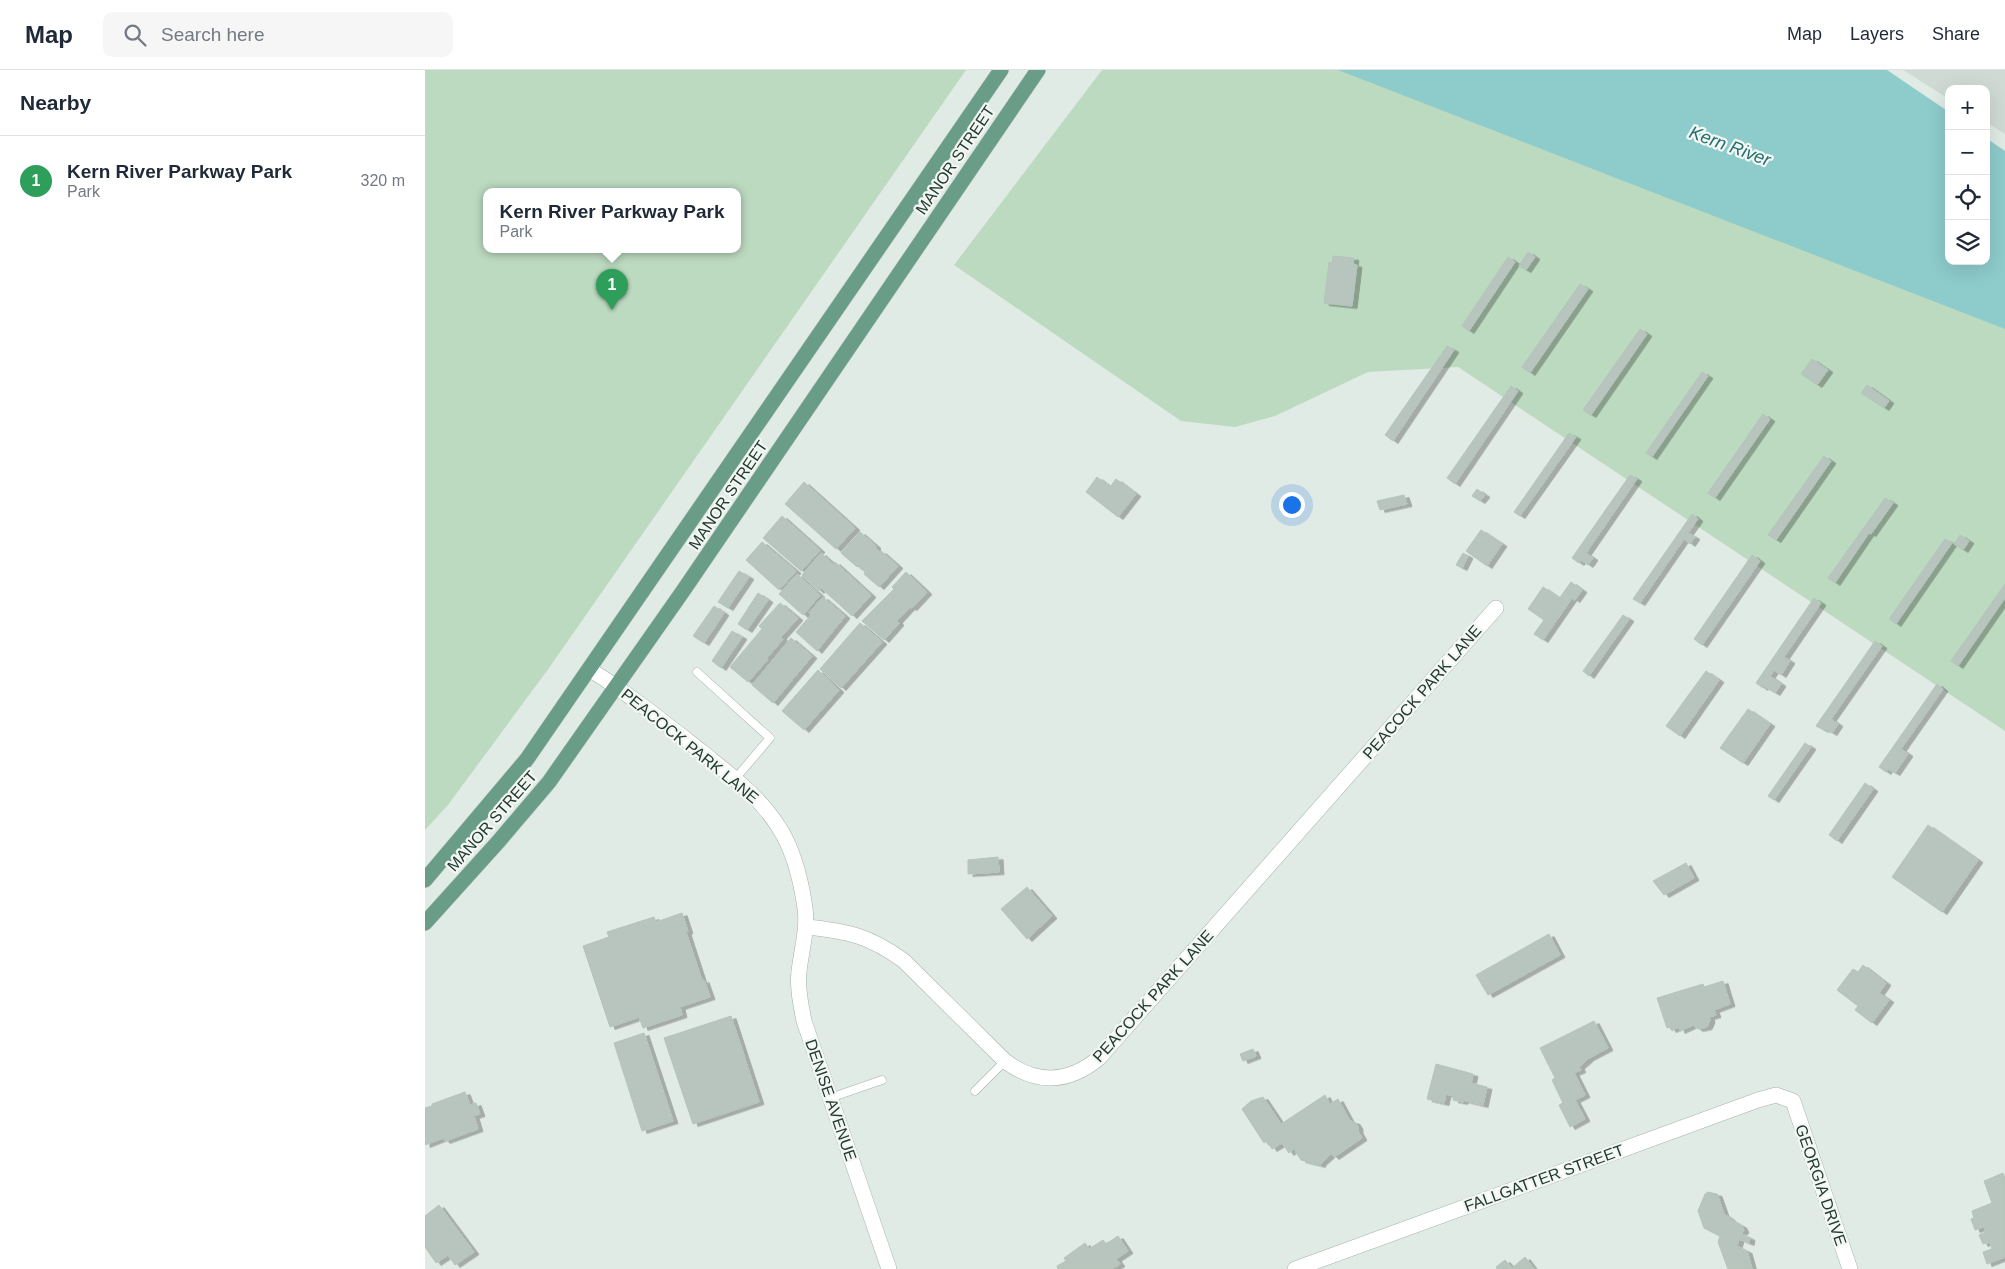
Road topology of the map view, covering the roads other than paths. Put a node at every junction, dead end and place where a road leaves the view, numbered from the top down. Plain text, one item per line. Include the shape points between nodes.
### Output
1 (1001, 70) edge
2 (1038, 70) edge
3 (1496, 608) dead end
4 (589, 669) junction
5 (697, 672) dead end
6 (616, 686) junction
7 (735, 779) junction
8 (425, 880) edge
9 (425, 923) edge
10 (806, 927) junction
11 (1005, 1061) junction
12 (881, 1080) dead end
13 (975, 1091) dead end
14 (831, 1098) junction
15 (1793, 1101) joint
16 (889, 1269) edge
17 (1295, 1269) edge
18 (1850, 1269) edge

1 - 4 main road, MANOR STREET
2 - 6 main road, MANOR STREET
3 - 11 street, PEACOCK PARK LANE via 1099,1058 1081,1071 1059,1078 1028,1074
4 - 6 street, PEACOCK PARK LANE
4 - 8 main road, MANOR STREET via 527,759
5 - 7 lane via 770,738
6 - 7 street, PEACOCK PARK LANE
6 - 9 main road, MANOR STREET via 549,782
7 - 10 street, PEACOCK PARK LANE via 762,805 789,845 797,866
10 - 11 street, PEACOCK PARK LANE via 844,931 887,948
10 - 14 street, DENISE AVENUE via 799,996 804,1021
11 - 13 lane
12 - 14 lane
14 - 16 street, DENISE AVENUE
15 - 17 street, FALLGATTER STREET via 1776,1095 1758,1100
15 - 18 street, GEORGIA DRIVE

